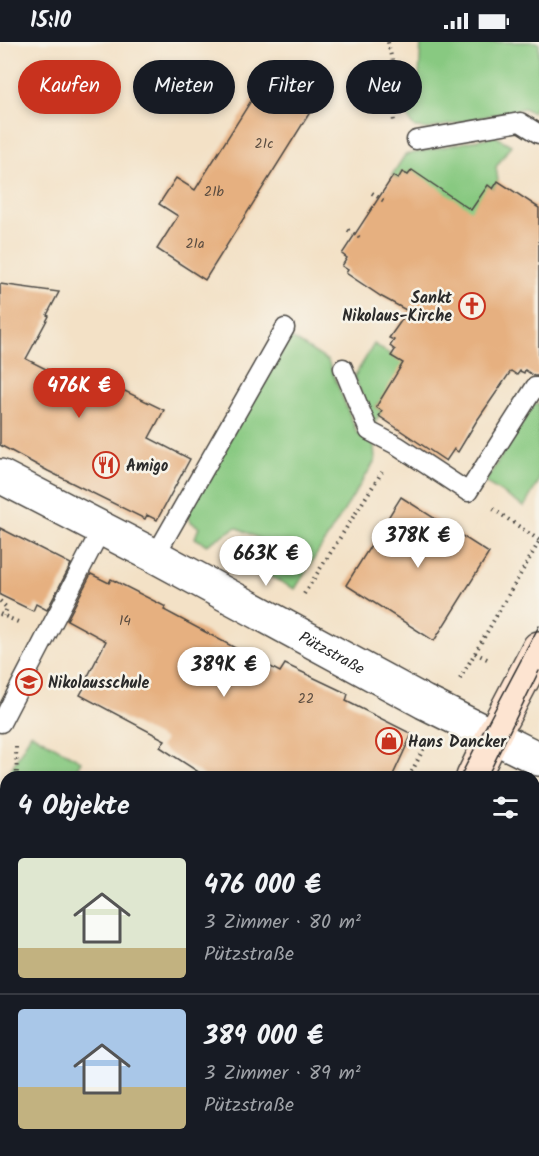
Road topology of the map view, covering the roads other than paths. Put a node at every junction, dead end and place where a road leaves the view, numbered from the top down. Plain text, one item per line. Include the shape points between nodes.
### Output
1 (539, 134) edge
2 (416, 140) road end
3 (285, 328) dead end
4 (343, 368) dead end
5 (539, 387) edge
6 (0, 476) edge
7 (102, 528) junction
8 (155, 556) junction
9 (539, 648) edge
10 (1, 723) edge
11 (493, 736) junction
12 (539, 759) edge
13 (476, 771) edge

1 - 2 lane via 520,122
3 - 8 lane
4 - 5 lane via 369,431 468,492 535,387
6 - 7 street, Pützstraße
7 - 8 street, Pützstraße
7 - 10 lane
8 - 11 street, Pützstraße
9 - 11 main road
11 - 12 street, Pützstraße
11 - 13 main road

